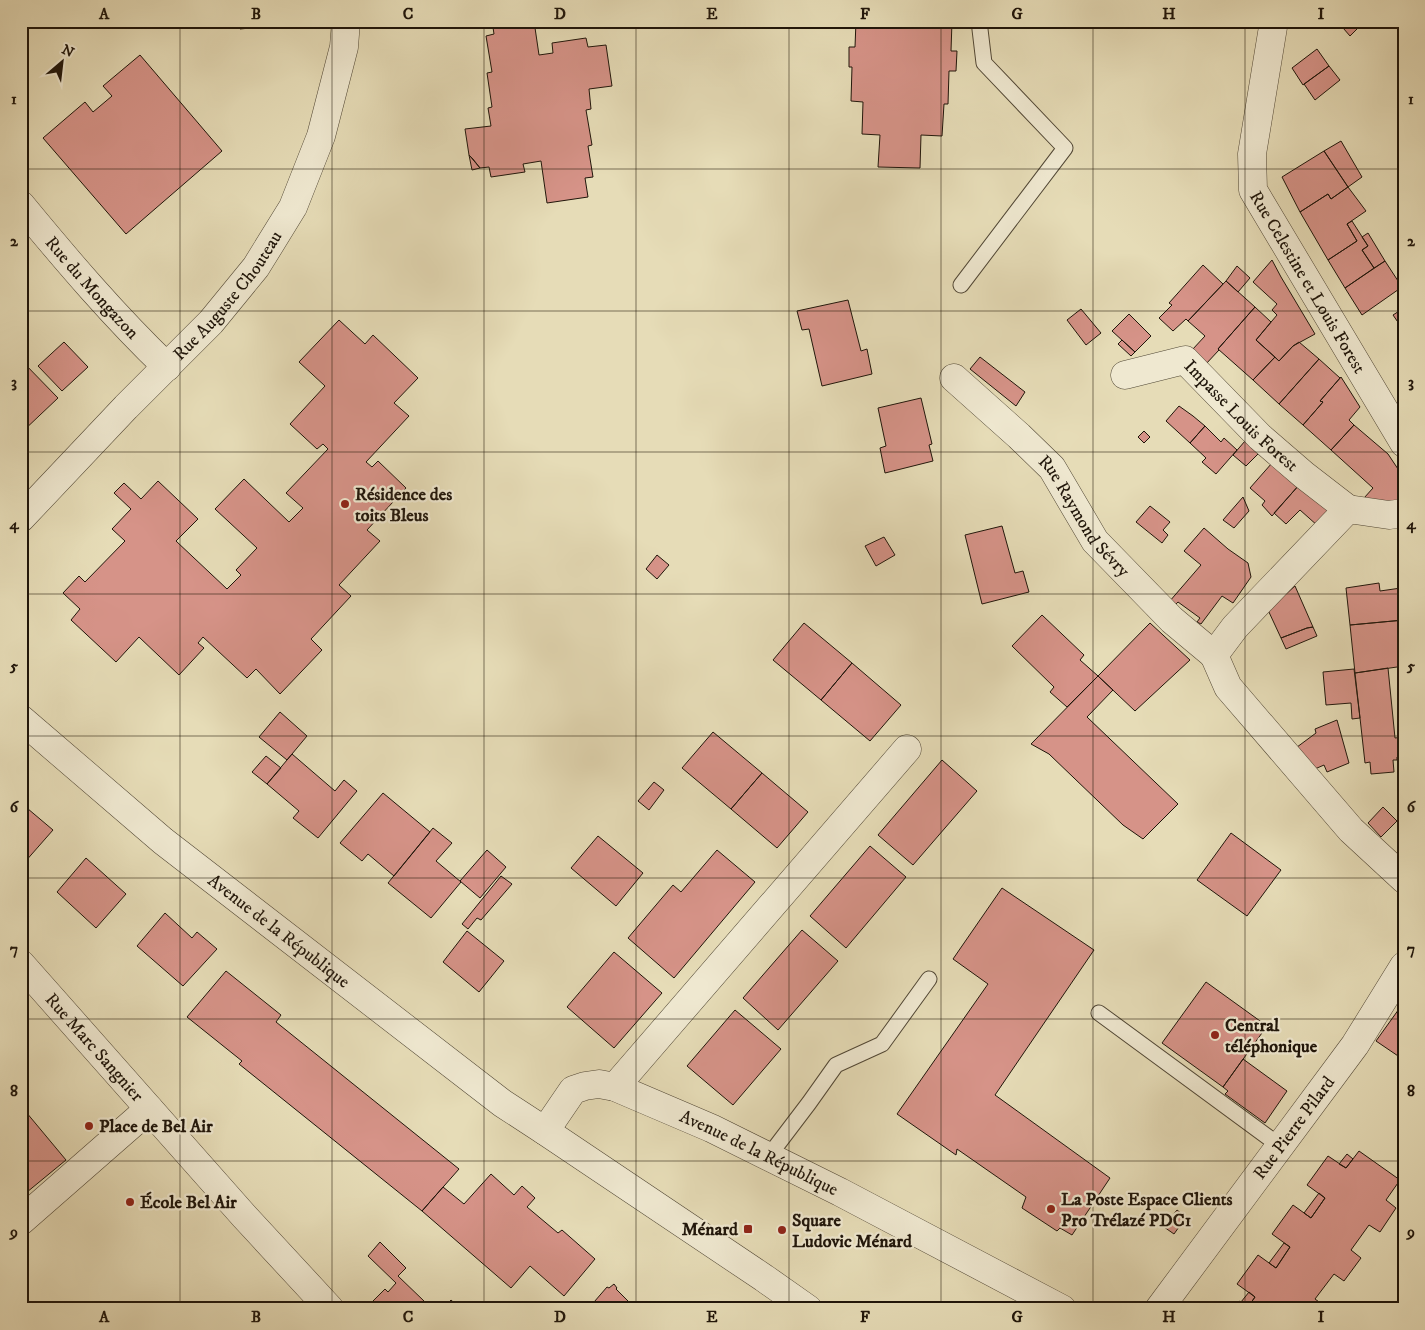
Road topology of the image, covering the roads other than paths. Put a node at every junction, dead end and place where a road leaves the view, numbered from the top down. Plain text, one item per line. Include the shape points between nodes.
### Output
1 (346, 21) edge
2 (979, 21) edge
3 (1274, 21) edge
4 (21, 206) edge
5 (960, 285) dead end
6 (167, 367) junction
7 (1124, 375) dead end
8 (954, 378) dead end
9 (1404, 443) edge
10 (1348, 509) junction
11 (1404, 513) edge
12 (21, 518) edge
13 (1214, 655) junction
14 (21, 719) edge
15 (907, 749) dead end
16 (1404, 879) edge
17 (21, 964) edge
18 (1404, 966) edge
19 (929, 979) dead end
20 (1099, 1013) dead end
21 (615, 1087) junction
22 (149, 1109) junction
23 (545, 1130) junction
24 (1280, 1146) junction
25 (768, 1157) junction
26 (21, 1221) edge
27 (330, 1309) edge
28 (808, 1309) edge
29 (1062, 1309) edge
30 (1159, 1309) edge

1 - 6 street, Rue Auguste Chouteau via 344,47 321,136 294,207 256,267 211,322
2 - 5 lane via 984,63 1065,148
3 - 9 street, Rue Celestine et Louis Forest via 1252,154 1253,190
4 - 6 street, Rue du Mongazon via 85,282
6 - 12 street, Rue Auguste Chouteau
7 - 10 street, Impasse Louis Forest via 1185,360 1260,437
8 - 13 street, Rue Raymond Sévry via 1052,468 1095,541 1172,620
10 - 11 street via 1390,516
10 - 13 street via 1235,627
13 - 16 street, Rue Raymond Sévry via 1228,687 1351,830
14 - 23 street, Avenue de la République via 164,841 502,1104
15 - 21 street
17 - 22 street, Rue Marc Sangnier
18 - 24 street, Rue Pierre Pilard via 1355,1045
19 - 25 lane via 882,1044 836,1065
20 - 24 lane
21 - 23 street, Avenue de la République via 598,1084 573,1090
21 - 25 street, Avenue de la République via 711,1128
22 - 26 street
22 - 27 street, Rue Marc Sangnier
23 - 28 street, Avenue de la République
24 - 30 street, Rue Pierre Pilard
25 - 29 street, Avenue de la République

